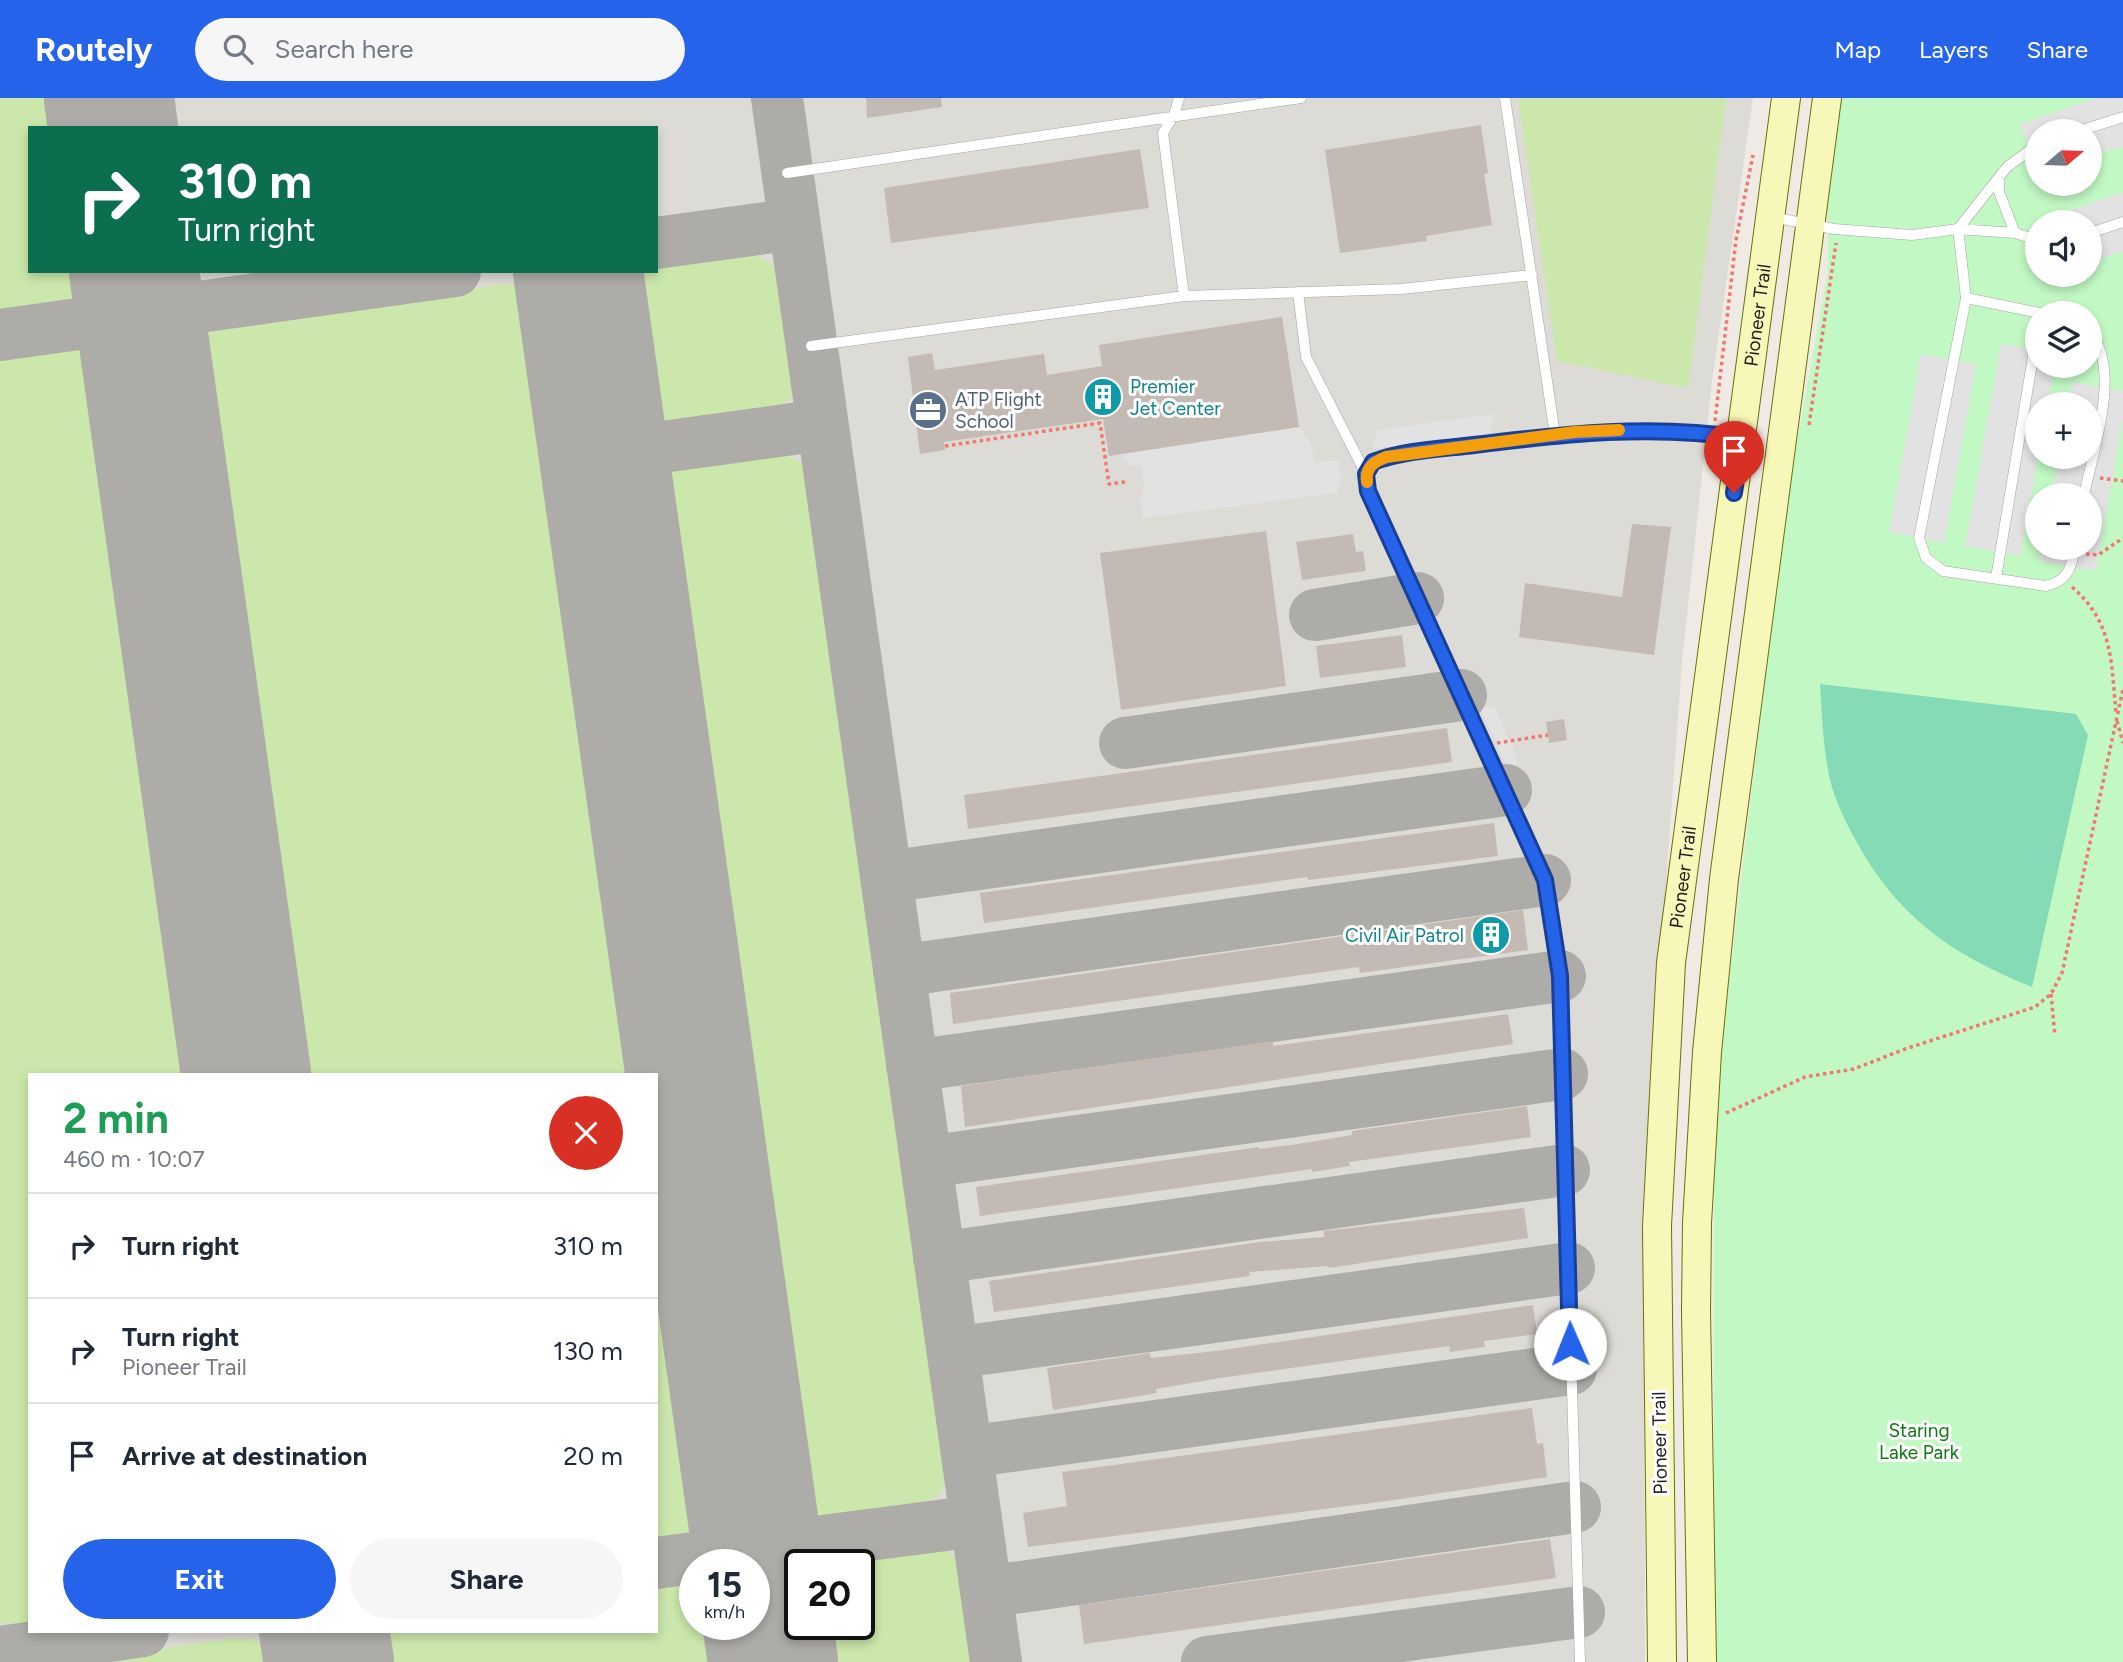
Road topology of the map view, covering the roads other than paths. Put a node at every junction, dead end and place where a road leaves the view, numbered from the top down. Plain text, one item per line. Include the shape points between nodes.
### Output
1 (1178, 98) edge
2 (1301, 98) edge
3 (1505, 98) edge
4 (1786, 98) edge
5 (1827, 98) edge
6 (1174, 116) junction
7 (2123, 117) edge
8 (2102, 124) edge
9 (2025, 152) edge
10 (787, 173) dead end
11 (1999, 180) junction
12 (1772, 217) junction
13 (2123, 222) edge
14 (1822, 227) junction
15 (1958, 229) junction
16 (2102, 229) edge
17 (2015, 233) junction
18 (2025, 236) edge
19 (1532, 275) junction
20 (1298, 292) junction
21 (1184, 296) junction
22 (1966, 298) junction
23 (2025, 310) edge
24 (811, 346) dead end
25 (2102, 355) edge
26 (2029, 378) edge
27 (1555, 435) junction
28 (1742, 438) junction
29 (1366, 474) junction
30 (2087, 483) edge
31 (2072, 560) edge
32 (1996, 578) junction
33 (1580, 1662) edge
34 (1662, 1662) edge
35 (1702, 1662) edge

1 - 6 lane
2 - 6 lane
3 - 19 lane
4 - 12 main road, Pioneer Trail
5 - 14 main road, Pioneer Trail
6 - 10 lane
6 - 21 lane via 1163,133
7 - 8 lane
9 - 11 lane
11 - 15 lane
11 - 17 lane
12 - 14 lane
12 - 28 main road, Pioneer Trail
13 - 16 lane
14 - 15 lane via 1912,235
14 - 35 main road, Pioneer Trail via 1724,879 1707,1040 1696,1311
15 - 17 lane
15 - 22 lane
17 - 18 lane
19 - 20 lane via 1401,289
19 - 27 lane
20 - 21 lane
20 - 29 lane via 1306,357
21 - 24 lane
22 - 23 lane
22 - 32 lane via 1919,538 1921,550 1934,567
25 - 30 lane via 2106,373
26 - 32 lane
27 - 28 lane via 1640,429
27 - 29 lane via 1386,457 1373,462
28 - 34 main road, Pioneer Trail via 1681,877 1664,1060 1657,1226
29 - 33 lane via 1368,491 1545,880 1560,976
31 - 32 lane via 2069,573 2046,586

